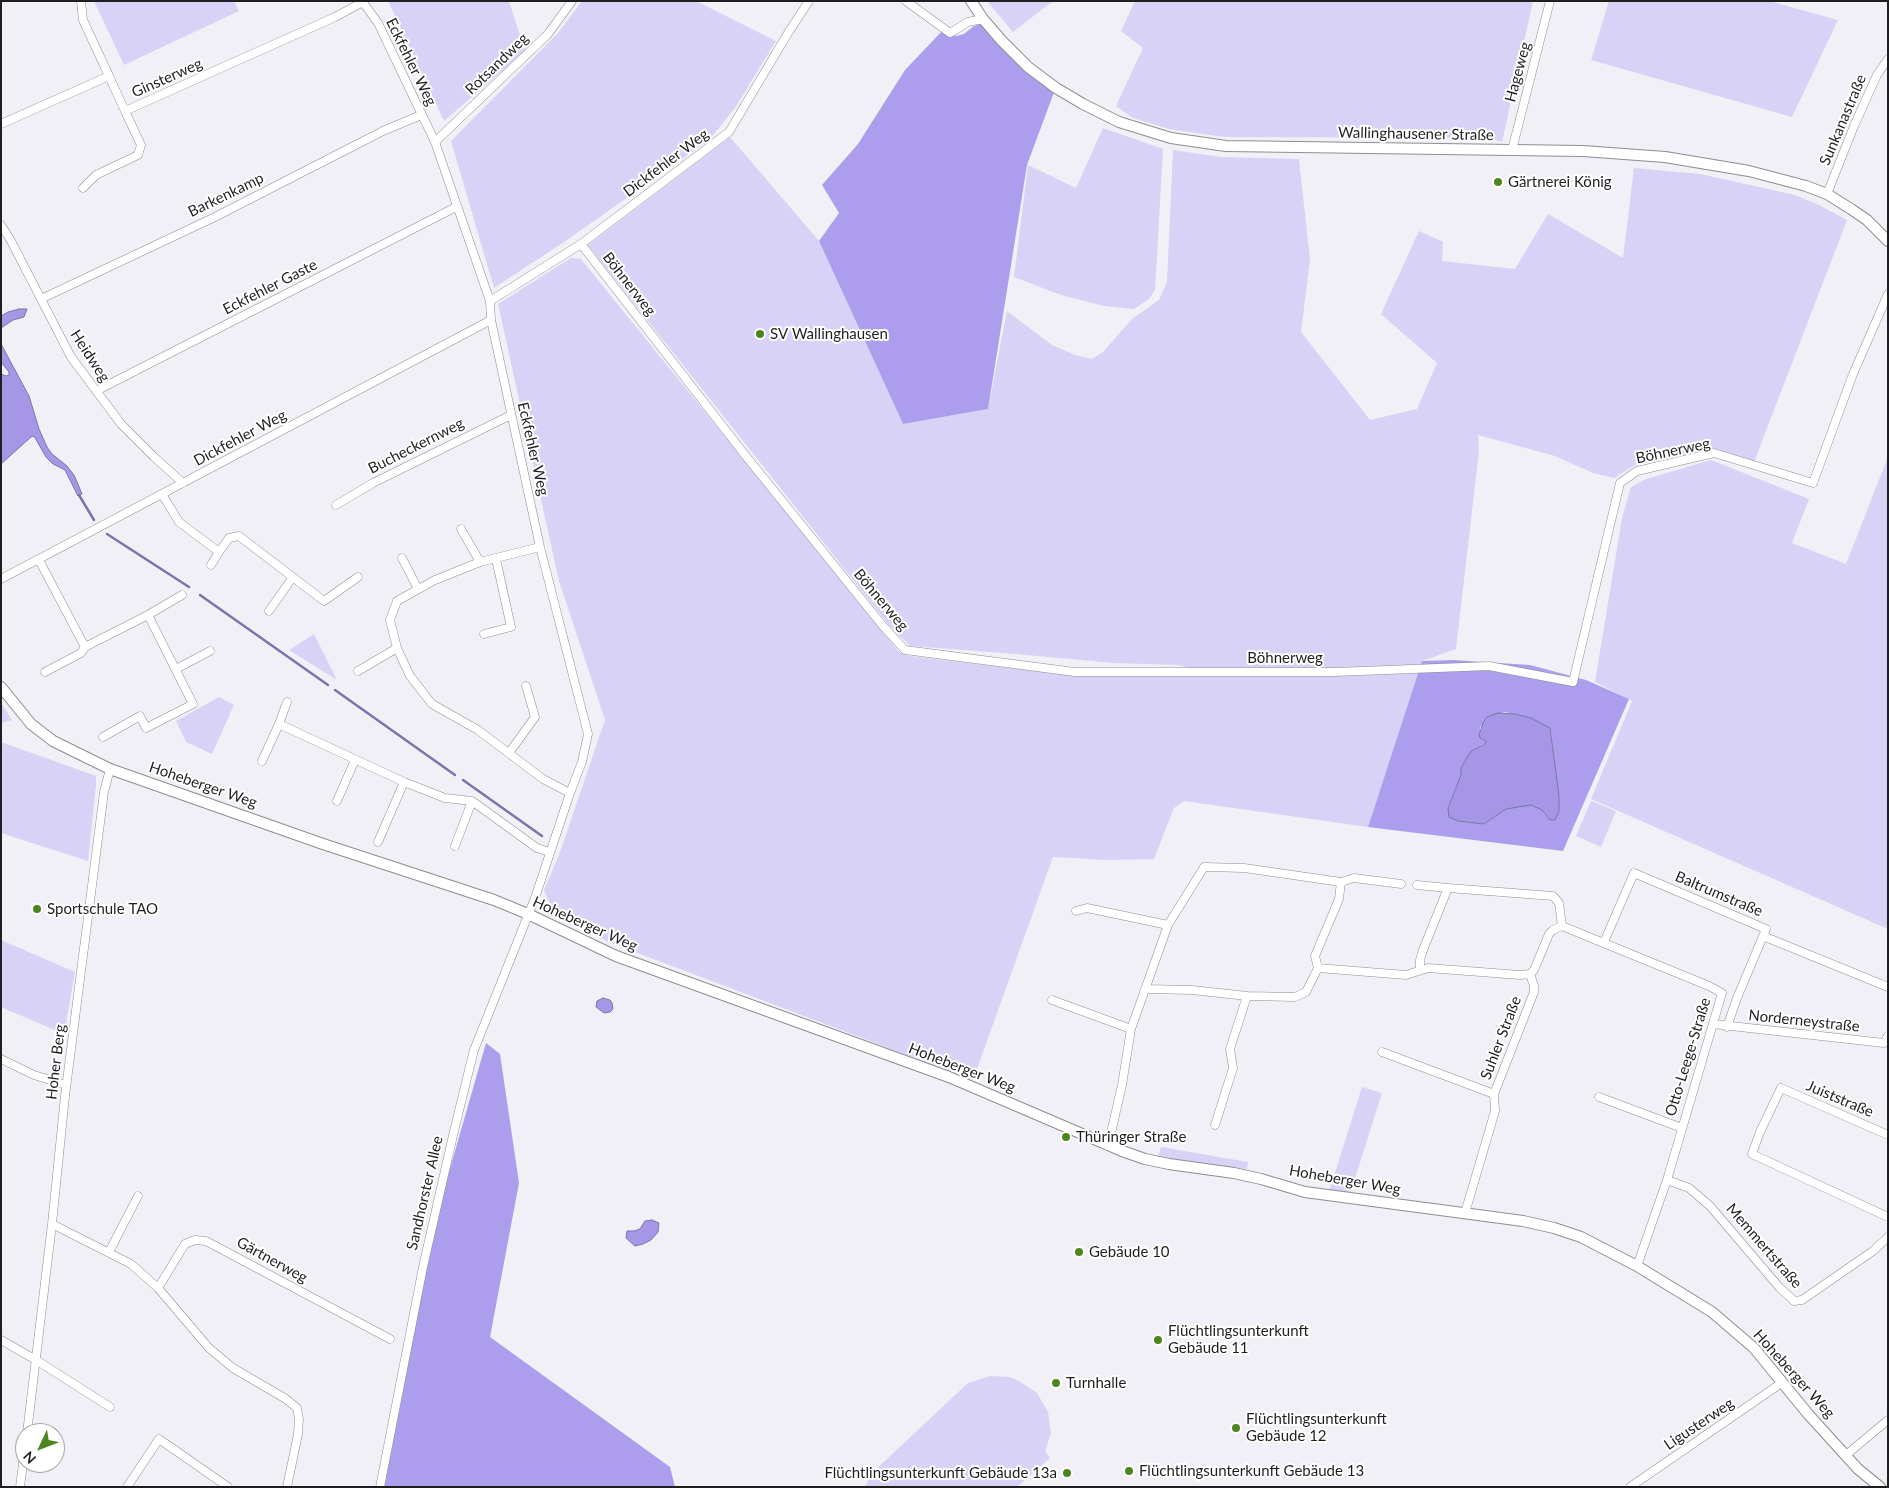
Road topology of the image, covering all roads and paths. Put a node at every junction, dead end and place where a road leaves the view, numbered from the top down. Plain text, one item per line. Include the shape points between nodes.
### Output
1 (81, 1) edge
2 (572, 1) edge
3 (809, 1) edge
4 (906, 1) edge
5 (971, 1) edge
6 (1550, 1) edge
7 (363, 2) edge
8 (983, 19) junction
9 (1888, 58) edge
10 (109, 76) junction
11 (125, 111) junction
12 (421, 115) junction
13 (1, 124) edge
14 (435, 142) junction
15 (1512, 150) junction
16 (83, 188) dead end
17 (1827, 194) junction
18 (456, 207) junction
19 (1, 225) edge
20 (1888, 241) edge
21 (581, 244) junction
22 (1888, 294) edge
23 (41, 299) junction
24 (490, 301) junction
25 (491, 320) junction
26 (96, 391) junction
27 (511, 415) junction
28 (183, 483) junction
29 (162, 494) junction
30 (336, 505) dead end
31 (461, 529) dead end
32 (540, 547) junction
33 (219, 552) junction
34 (402, 558) dead end
35 (496, 558) junction
36 (39, 560) junction
37 (480, 562) junction
38 (211, 565) dead end
39 (292, 577) junction
40 (358, 577) dead end
41 (1, 579) edge
42 (418, 589) junction
43 (182, 596) dead end
44 (269, 611) dead end
45 (148, 615) junction
46 (484, 634) dead end
47 (85, 647) junction
48 (397, 648) junction
49 (210, 651) dead end
50 (176, 669) junction
51 (358, 671) dead end
52 (45, 672) dead end
53 (526, 686) dead end
54 (1, 687) edge
55 (287, 702) dead end
56 (279, 724) junction
57 (103, 737) dead end
58 (509, 753) junction
59 (354, 760) junction
60 (262, 761) dead end
61 (110, 769) junction
62 (404, 782) junction
63 (570, 793) junction
64 (337, 801) dead end
65 (472, 801) junction
66 (378, 842) dead end
67 (455, 846) dead end
68 (550, 852) junction
69 (1341, 882) junction
70 (1401, 884) dead end
71 (1417, 885) dead end
72 (1448, 888) junction
73 (1076, 912) dead end
74 (528, 914) junction
75 (1168, 925) junction
76 (1562, 926) junction
77 (1763, 936) junction
78 (1604, 942) junction
79 (1318, 968) junction
80 (1420, 970) junction
81 (1530, 974) junction
82 (1888, 987) edge
83 (1145, 989) junction
84 (1722, 993) junction
85 (1246, 996) junction
86 (1737, 998) junction
87 (1052, 1000) dead end
88 (1712, 1024) junction
89 (1727, 1027) junction
90 (1131, 1030) junction
91 (1888, 1036) edge
92 (1382, 1052) dead end
93 (1, 1059) edge
94 (66, 1085) junction
95 (1494, 1094) junction
96 (1599, 1097) dead end
97 (1215, 1125) dead end
98 (1682, 1128) junction
99 (1888, 1135) edge
100 (1108, 1146) junction
101 (1667, 1180) junction
102 (138, 1196) dead end
103 (1465, 1213) junction
104 (1888, 1217) edge
105 (52, 1224) junction
106 (1888, 1237) edge
107 (108, 1252) junction
108 (1637, 1266) junction
109 (158, 1288) junction
110 (390, 1339) dead end
111 (1, 1340) edge
112 (36, 1360) junction
113 (1783, 1382) junction
114 (110, 1407) dead end
115 (1888, 1420) edge
116 (28, 1423) edge
117 (1846, 1456) junction
118 (22, 1473) edge
119 (20, 1487) edge
120 (127, 1487) edge
121 (228, 1487) edge
122 (287, 1487) edge
123 (380, 1487) edge
124 (1630, 1487) edge
125 (1880, 1487) edge

1 - 10 street via 83,20
2 - 14 street, Rotsandweg via 548,34
3 - 21 street, Dickfehler Weg via 730,132
4 - 8 street via 950,33 968,22
5 - 8 street, Wallinghausener Straße
6 - 15 street, Hageweg
7 - 11 street, Ginsterweg
7 - 12 street, Eckfehler Weg via 378,23
8 - 15 street, Wallinghausener Straße via 1028,67 1056,88 1119,122 1171,138 1226,146
9 - 17 street, Sunkanastraße via 1854,126
10 - 11 street, Ginsterweg
10 - 13 street, Ginsterweg
11 - 16 street via 141,145 138,155 96,175
12 - 14 street, Eckfehler Weg
12 - 23 street, Barkenkamp
14 - 18 street, Eckfehler Weg
15 - 17 street, Wallinghausener Straße via 1665,157 1777,177
17 - 20 street, Wallinghausener Straße via 1867,220
18 - 24 street, Eckfehler Weg
18 - 26 street, Eckfehler Gaste
19 - 23 street, Heidweg
21 - 22 street, Böhnerweg via 745,455 905,650 1075,672 1335,672 1489,666 1573,682 1620,483 1637,471 1714,453 1813,482 1853,374
21 - 24 street, Dickfehler Weg
23 - 26 street, Heidweg via 71,357
24 - 25 street, Eckfehler Weg
25 - 27 street, Eckfehler Weg
25 - 28 street, Dickfehler Weg
26 - 28 street, Heidweg via 121,424
27 - 30 street, Bucheckernweg via 373,483
27 - 32 street, Eckfehler Weg
28 - 29 street, Dickfehler Weg
29 - 33 street via 179,522
29 - 36 street, Dickfehler Weg
31 - 37 street
32 - 35 street
32 - 63 street, Eckfehler Weg via 588,734
33 - 38 street
33 - 39 street via 229,538 239,536
34 - 42 street
35 - 37 street
35 - 46 street via 510,627
36 - 41 street, Dickfehler Weg
36 - 47 street
37 - 42 street
39 - 40 street via 324,601
39 - 44 street
42 - 48 street via 397,601 390,620
43 - 45 street
45 - 47 street
45 - 50 street
47 - 52 street via 81,653
48 - 51 street
48 - 58 street via 410,676 432,704 478,730
49 - 50 street
50 - 57 street via 193,704 146,728 140,716
53 - 58 street via 535,717
54 - 61 street, Hoheberger Weg via 31,724 53,741
55 - 56 street
56 - 59 street
56 - 60 street
58 - 63 street via 543,779
59 - 62 street
59 - 64 street
61 - 74 street, Hoheberger Weg
61 - 94 street, Hoher Berg via 104,792
62 - 65 street via 445,798
62 - 66 street
63 - 68 street, Eckfehler Weg
65 - 67 street
65 - 68 street via 537,848
68 - 74 street, Eckfehler Weg
69 - 70 street via 1354,878
69 - 75 street via 1244,868 1204,867
69 - 79 street via 1340,899 1315,956
71 - 72 street
72 - 76 street via 1553,896 1559,903
72 - 80 street via 1423,950
73 - 75 street via 1087,908
74 - 100 street, Hoheberger Weg via 616,956 949,1077
74 - 123 street, Sandhorster Allee via 472,1059 423,1267
75 - 83 street
76 - 78 street, Otto-Leege-Straße
76 - 81 street via 1549,934
77 - 78 street, Baltrumstraße via 1766,928 1634,873
77 - 82 street
77 - 86 street, Baltrumstraße
78 - 84 street, Otto-Leege-Straße
79 - 80 street via 1406,975
79 - 85 street via 1306,992 1295,997
80 - 81 street
81 - 95 street, Suhler Straße via 1534,992
83 - 85 street
83 - 90 street
84 - 86 street
84 - 88 street, Otto-Leege-Straße
85 - 97 street via 1230,1049 1232,1068
86 - 89 street, Baltrumstraße
87 - 90 street
88 - 89 street, Norderneystraße
88 - 98 street, Otto-Leege-Straße
89 - 91 street, Norderneystraße via 1884,1043
90 - 100 street
92 - 95 street
93 - 94 street via 34,1076
94 - 105 street, Hoher Berg
95 - 103 street, Suhler Straße via 1495,1112
96 - 98 street
98 - 101 street, Otto-Leege-Straße
99 - 104 street, Juiststraße via 1781,1088 1752,1154
100 - 103 street, Hoheberger Weg via 1146,1160 1234,1173 1305,1192
101 - 106 street, Memmertstraße via 1689,1188 1710,1206 1794,1301 1802,1300
101 - 108 street, Otto-Leege-Straße
102 - 107 street
103 - 108 street, Hoheberger Weg via 1554,1228 1606,1248
105 - 107 street
105 - 112 street, Hoher Berg
107 - 109 street via 131,1264
108 - 113 street, Hoheberger Weg via 1712,1312 1754,1348
109 - 110 street, Gärtnerweg via 185,1244 194,1240 206,1241
109 - 122 street via 209,1348 233,1368 297,1408 298,1434
111 - 112 street
112 - 114 street
112 - 116 street, Hoher Berg
113 - 117 street, Hoheberger Weg
113 - 124 street, Ligusterweg
115 - 117 street
117 - 125 street, Hoheberger Weg
118 - 119 street
120 - 121 street via 159,1439

